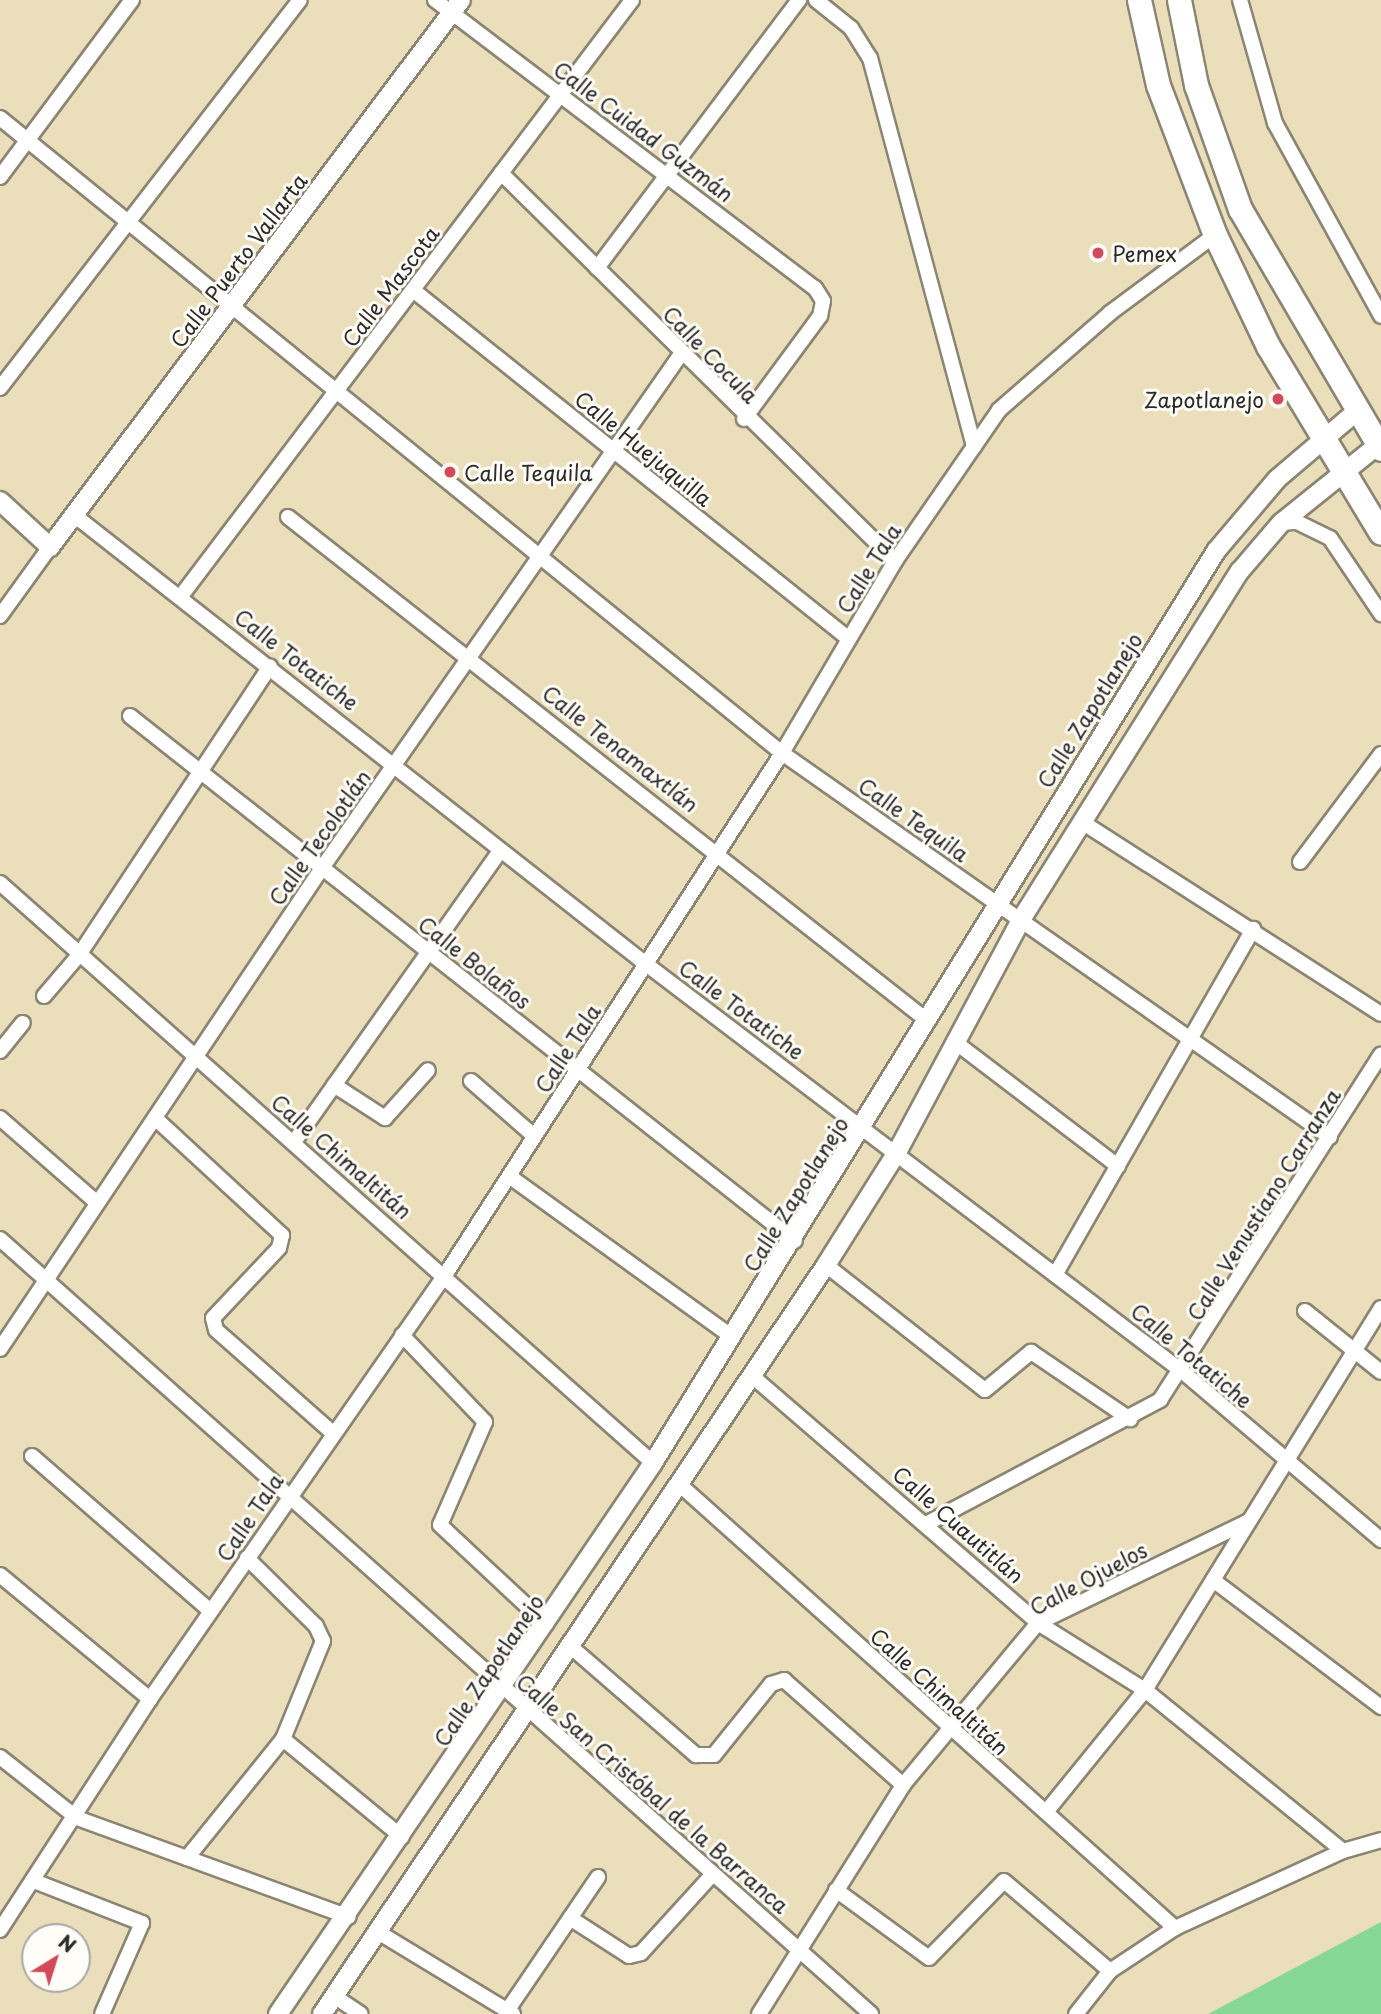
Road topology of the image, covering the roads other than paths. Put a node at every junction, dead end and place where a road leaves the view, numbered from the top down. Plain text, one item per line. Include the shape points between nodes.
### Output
1 (132, 0) edge
2 (300, 0) edge
3 (435, 0) edge
4 (632, 0) edge
5 (799, 0) edge
6 (816, 0) edge
7 (1139, 0) edge
8 (1180, 0) edge
9 (1240, 0) edge
10 (456, 6) edge
11 (561, 94) junction
12 (0, 118) edge
13 (28, 141) junction
14 (501, 173) junction
15 (668, 174) junction
16 (0, 177) edge
17 (128, 222) junction
18 (1214, 235) junction
19 (597, 268) junction
20 (413, 290) junction
21 (232, 307) junction
22 (1381, 316) edge
23 (681, 354) junction
24 (0, 388) edge
25 (336, 392) junction
26 (1358, 410) junction
27 (744, 419) junction
28 (1321, 436) junction
29 (974, 446) junction
30 (1380, 447) edge
31 (615, 452) junction
32 (1341, 470) junction
33 (0, 501) edge
34 (74, 515) junction
35 (288, 517) dead end
36 (1281, 523) junction
37 (1381, 533) edge
38 (50, 547) junction
39 (542, 560) junction
40 (895, 561) junction
41 (181, 596) junction
42 (1381, 614) edge
43 (0, 615) edge
44 (849, 639) junction
45 (473, 659) junction
46 (270, 666) junction
47 (130, 716) dead end
48 (782, 753) junction
49 (1381, 754) edge
50 (394, 765) junction
51 (201, 772) junction
52 (1082, 822) junction
53 (500, 851) junction
54 (719, 852) junction
55 (1300, 862) dead end
56 (322, 868) junction
57 (0, 883) edge
58 (997, 901) junction
59 (1022, 918) junction
60 (1253, 929) junction
61 (427, 952) junction
62 (79, 955) junction
63 (646, 964) junction
64 (44, 996) dead end
65 (1381, 1014) edge
66 (924, 1018) junction
67 (23, 1023) dead end
68 (1191, 1038) junction
69 (955, 1042) junction
70 (0, 1051) edge
71 (1381, 1055) edge
72 (195, 1056) junction
73 (578, 1069) junction
74 (428, 1070) dead end
75 (471, 1081) dead end
76 (334, 1085) junction
77 (0, 1118) edge
78 (155, 1118) junction
79 (863, 1130) junction
80 (534, 1136) junction
81 (1330, 1137) junction
82 (294, 1142) junction
83 (896, 1154) junction
84 (1118, 1166) junction
85 (509, 1176) junction
86 (96, 1202) junction
87 (0, 1239) edge
88 (795, 1241) junction
89 (826, 1265) junction
90 (445, 1275) junction
91 (1055, 1275) junction
92 (46, 1280) junction
93 (1381, 1308) edge
94 (1305, 1311) dead end
95 (402, 1335) junction
96 (731, 1336) junction
97 (0, 1349) edge
98 (1354, 1351) junction
99 (1183, 1372) junction
100 (1381, 1372) edge
101 (751, 1375) junction
102 (1130, 1419) junction
103 (333, 1433) junction
104 (32, 1456) dead end
105 (653, 1463) junction
106 (1287, 1466) junction
107 (679, 1484) junction
108 (288, 1496) junction
109 (1248, 1521) junction
110 (928, 1523) junction
111 (1381, 1540) edge
112 (247, 1558) junction
113 (0, 1576) edge
114 (1213, 1580) junction
115 (210, 1611) junction
116 (1038, 1623) junction
117 (546, 1624) junction
118 (570, 1646) junction
119 (503, 1689) junction
120 (1145, 1690) junction
121 (150, 1699) junction
122 (1381, 1707) edge
123 (528, 1709) junction
124 (948, 1728) junction
125 (284, 1739) junction
126 (0, 1757) edge
127 (903, 1785) junction
128 (1046, 1812) junction
129 (77, 1818) junction
130 (402, 1837) junction
131 (1381, 1840) edge
132 (1343, 1851) junction
133 (187, 1858) junction
134 (713, 1874) junction
135 (598, 1877) dead end
136 (34, 1881) junction
137 (836, 1890) junction
138 (348, 1916) junction
139 (570, 1918) junction
140 (1175, 1928) junction
141 (0, 1930) edge
142 (378, 1933) junction
143 (800, 1951) junction
144 (1110, 1972) junction
145 (334, 1996) junction
146 (510, 2012) edge
147 (761, 2013) edge
148 (102, 2014) edge
149 (278, 2014) edge
150 (322, 2014) edge
151 (361, 2014) edge
152 (871, 2014) edge
153 (1076, 2014) edge

1 - 13 street
2 - 17 street
3 - 10 street, Calle Cuidad Guzmán
4 - 11 street, Calle Mascota
5 - 15 street
6 - 29 street via 851,28 870,58
7 - 18 highway via 1158,85
8 - 26 highway via 1196,85 1240,209
9 - 22 street via 1275,123
10 - 11 street, Calle Cuidad Guzmán
10 - 21 street, Calle Puerto Vallarta
11 - 14 street, Calle Mascota
11 - 15 street, Calle Cuidad Guzmán
12 - 13 street, Calle Tequila
13 - 16 street
13 - 17 street, Calle Tequila
14 - 19 street, Calle Cocula
14 - 20 street, Calle Mascota
15 - 19 street
15 - 27 street, Calle Cuidad Guzmán via 816,288 822,301 820,316
17 - 21 street, Calle Tequila
17 - 24 street
18 - 28 highway
18 - 29 street, Calle Tala via 1014,393
19 - 23 street, Calle Cocula
20 - 25 street, Calle Mascota
20 - 31 street, Calle Huejuquilla
21 - 25 street, Calle Tequila
21 - 34 street, Calle Puerto Vallarta
23 - 27 street, Calle Cocula
23 - 31 street, Calle Tecolotlán
25 - 39 street, Calle Tequila
25 - 41 street, Calle Mascota
26 - 28 street, Calle Zapotlanejo
26 - 30 highway
27 - 40 street, Calle Cocula
28 - 32 highway
28 - 58 street, Calle Zapotlanejo via 1243,514 1216,551
29 - 40 street, Calle Tala
30 - 32 street
31 - 39 street, Calle Tecolotlán
31 - 44 street, Calle Huejuquilla
32 - 36 street
32 - 37 highway
33 - 38 street
34 - 38 street, Calle Puerto Vallarta
34 - 41 street, Calle Totatiche
35 - 45 street, Calle Tenamaxtlán
36 - 42 street via 1297,522 1330,538
36 - 52 street via 1240,571
38 - 43 street
39 - 45 street, Calle Tecolotlán
39 - 48 street, Calle Tequila
40 - 44 street, Calle Tala
41 - 46 street, Calle Totatiche
44 - 48 street, Calle Tala
45 - 50 street, Calle Tecolotlán
45 - 54 street, Calle Tenamaxtlán
46 - 50 street, Calle Totatiche
46 - 51 street
47 - 51 street, Calle Bolaños
48 - 54 street, Calle Tala
48 - 58 street, Calle Tequila
49 - 55 street
50 - 53 street, Calle Totatiche
50 - 56 street, Calle Tecolotlán
51 - 56 street, Calle Bolaños
51 - 62 street
52 - 59 street
52 - 60 street
53 - 61 street
53 - 63 street, Calle Totatiche
54 - 63 street, Calle Tala
54 - 66 street, Calle Tenamaxtlán
56 - 61 street, Calle Bolaños
56 - 72 street, Calle Tecolotlán
57 - 62 street, Calle Chimaltitán
58 - 59 street, Calle Tequila
58 - 66 street, Calle Zapotlanejo
59 - 68 street, Calle Tequila
59 - 69 street
60 - 65 street
60 - 68 street
61 - 73 street, Calle Bolaños
61 - 76 street
62 - 64 street
62 - 72 street, Calle Chimaltitán
63 - 73 street, Calle Tala
63 - 79 street, Calle Totatiche
66 - 79 street, Calle Zapotlanejo
67 - 70 street
68 - 81 street, Calle Tequila
68 - 84 street
69 - 83 street
69 - 84 street
71 - 81 street, Calle Venustiano Carranza
72 - 78 street, Calle Tecolotlán
72 - 82 street, Calle Chimaltitán
73 - 80 street, Calle Tala
73 - 88 street, Calle Bolaños
74 - 76 street via 385,1118
75 - 80 street
76 - 82 street
77 - 86 street
78 - 86 street, Calle Tecolotlán
78 - 103 street via 282,1235 279,1248 213,1318 216,1330
79 - 83 street, Calle Totatiche
79 - 88 street, Calle Zapotlanejo
80 - 85 street, Calle Tala
81 - 99 street, Calle Venustiano Carranza
82 - 90 street, Calle Chimaltitán
83 - 89 street
83 - 91 street, Calle Totatiche
84 - 91 street
85 - 90 street, Calle Tala
85 - 96 street
86 - 92 street, Calle Tecolotlán
87 - 92 street, Calle San Cristóbal de la Barranca
88 - 96 street, Calle Zapotlanejo
89 - 101 street
89 - 102 street via 985,1390 1031,1352
90 - 95 street, Calle Tala
90 - 105 street, Calle Chimaltitán
91 - 99 street, Calle Totatiche
92 - 97 street, Calle Tecolotlán
92 - 108 street, Calle San Cristóbal de la Barranca
93 - 98 street, Calle Ojuelos
94 - 98 street
95 - 103 street, Calle Tala
95 - 117 street via 485,1422 440,1525
96 - 105 street, Calle Zapotlanejo
98 - 100 street
98 - 106 street, Calle Ojuelos
99 - 102 street, Calle Venustiano Carranza via 1160,1400
99 - 106 street, Calle Totatiche
101 - 107 street
101 - 110 street, Calle Cuautitlán
102 - 110 street, Calle Venustiano Carranza
103 - 108 street, Calle Tala
104 - 115 street
105 - 117 street, Calle Zapotlanejo
106 - 109 street, Calle Ojuelos
106 - 111 street, Calle Totatiche
107 - 118 street
107 - 124 street, Calle Chimaltitán
108 - 112 street, Calle Tala
108 - 119 street, Calle San Cristóbal de la Barranca
109 - 114 street
109 - 116 street, Calle Ojuelos
110 - 116 street, Calle Cuautitlán
112 - 115 street, Calle Tala
112 - 125 street via 316,1626 323,1641
113 - 121 street
114 - 120 street
114 - 122 street
115 - 121 street, Calle Tala
116 - 120 street, Calle Cuautitlán
116 - 124 street, Calle Ojuelos
117 - 119 street, Calle Zapotlanejo
118 - 123 street
118 - 127 street via 696,1755 714,1755 771,1684 784,1680
119 - 123 street, Calle San Cristóbal de la Barranca
119 - 130 street, Calle Zapotlanejo
120 - 128 street
120 - 132 street, Calle Cuautitlán
121 - 129 street, Calle Tala
123 - 134 street, Calle San Cristóbal de la Barranca
123 - 142 street
124 - 127 street, Calle Ojuelos
124 - 128 street, Calle Chimaltitán
125 - 130 street
125 - 133 street
126 - 129 street
127 - 137 street, Calle Ojuelos
128 - 140 street, Calle Chimaltitán
129 - 133 street
129 - 136 street, Calle Tala
130 - 138 street, Calle Zapotlanejo
131 - 132 street
132 - 140 street
133 - 138 street
134 - 139 street via 641,1953 629,1956
134 - 143 street, Calle San Cristóbal de la Barranca
135 - 139 street
136 - 141 street, Calle Tala
136 - 148 street via 142,1923
137 - 143 street, Calle Ojuelos
137 - 144 street via 929,1958 1004,1881
138 - 149 street, Calle Zapotlanejo
139 - 146 street
140 - 144 street
142 - 145 street
142 - 146 street
143 - 147 street, Calle Ojuelos
143 - 152 street, Calle San Cristóbal de la Barranca
144 - 153 street
145 - 150 street
145 - 151 street

